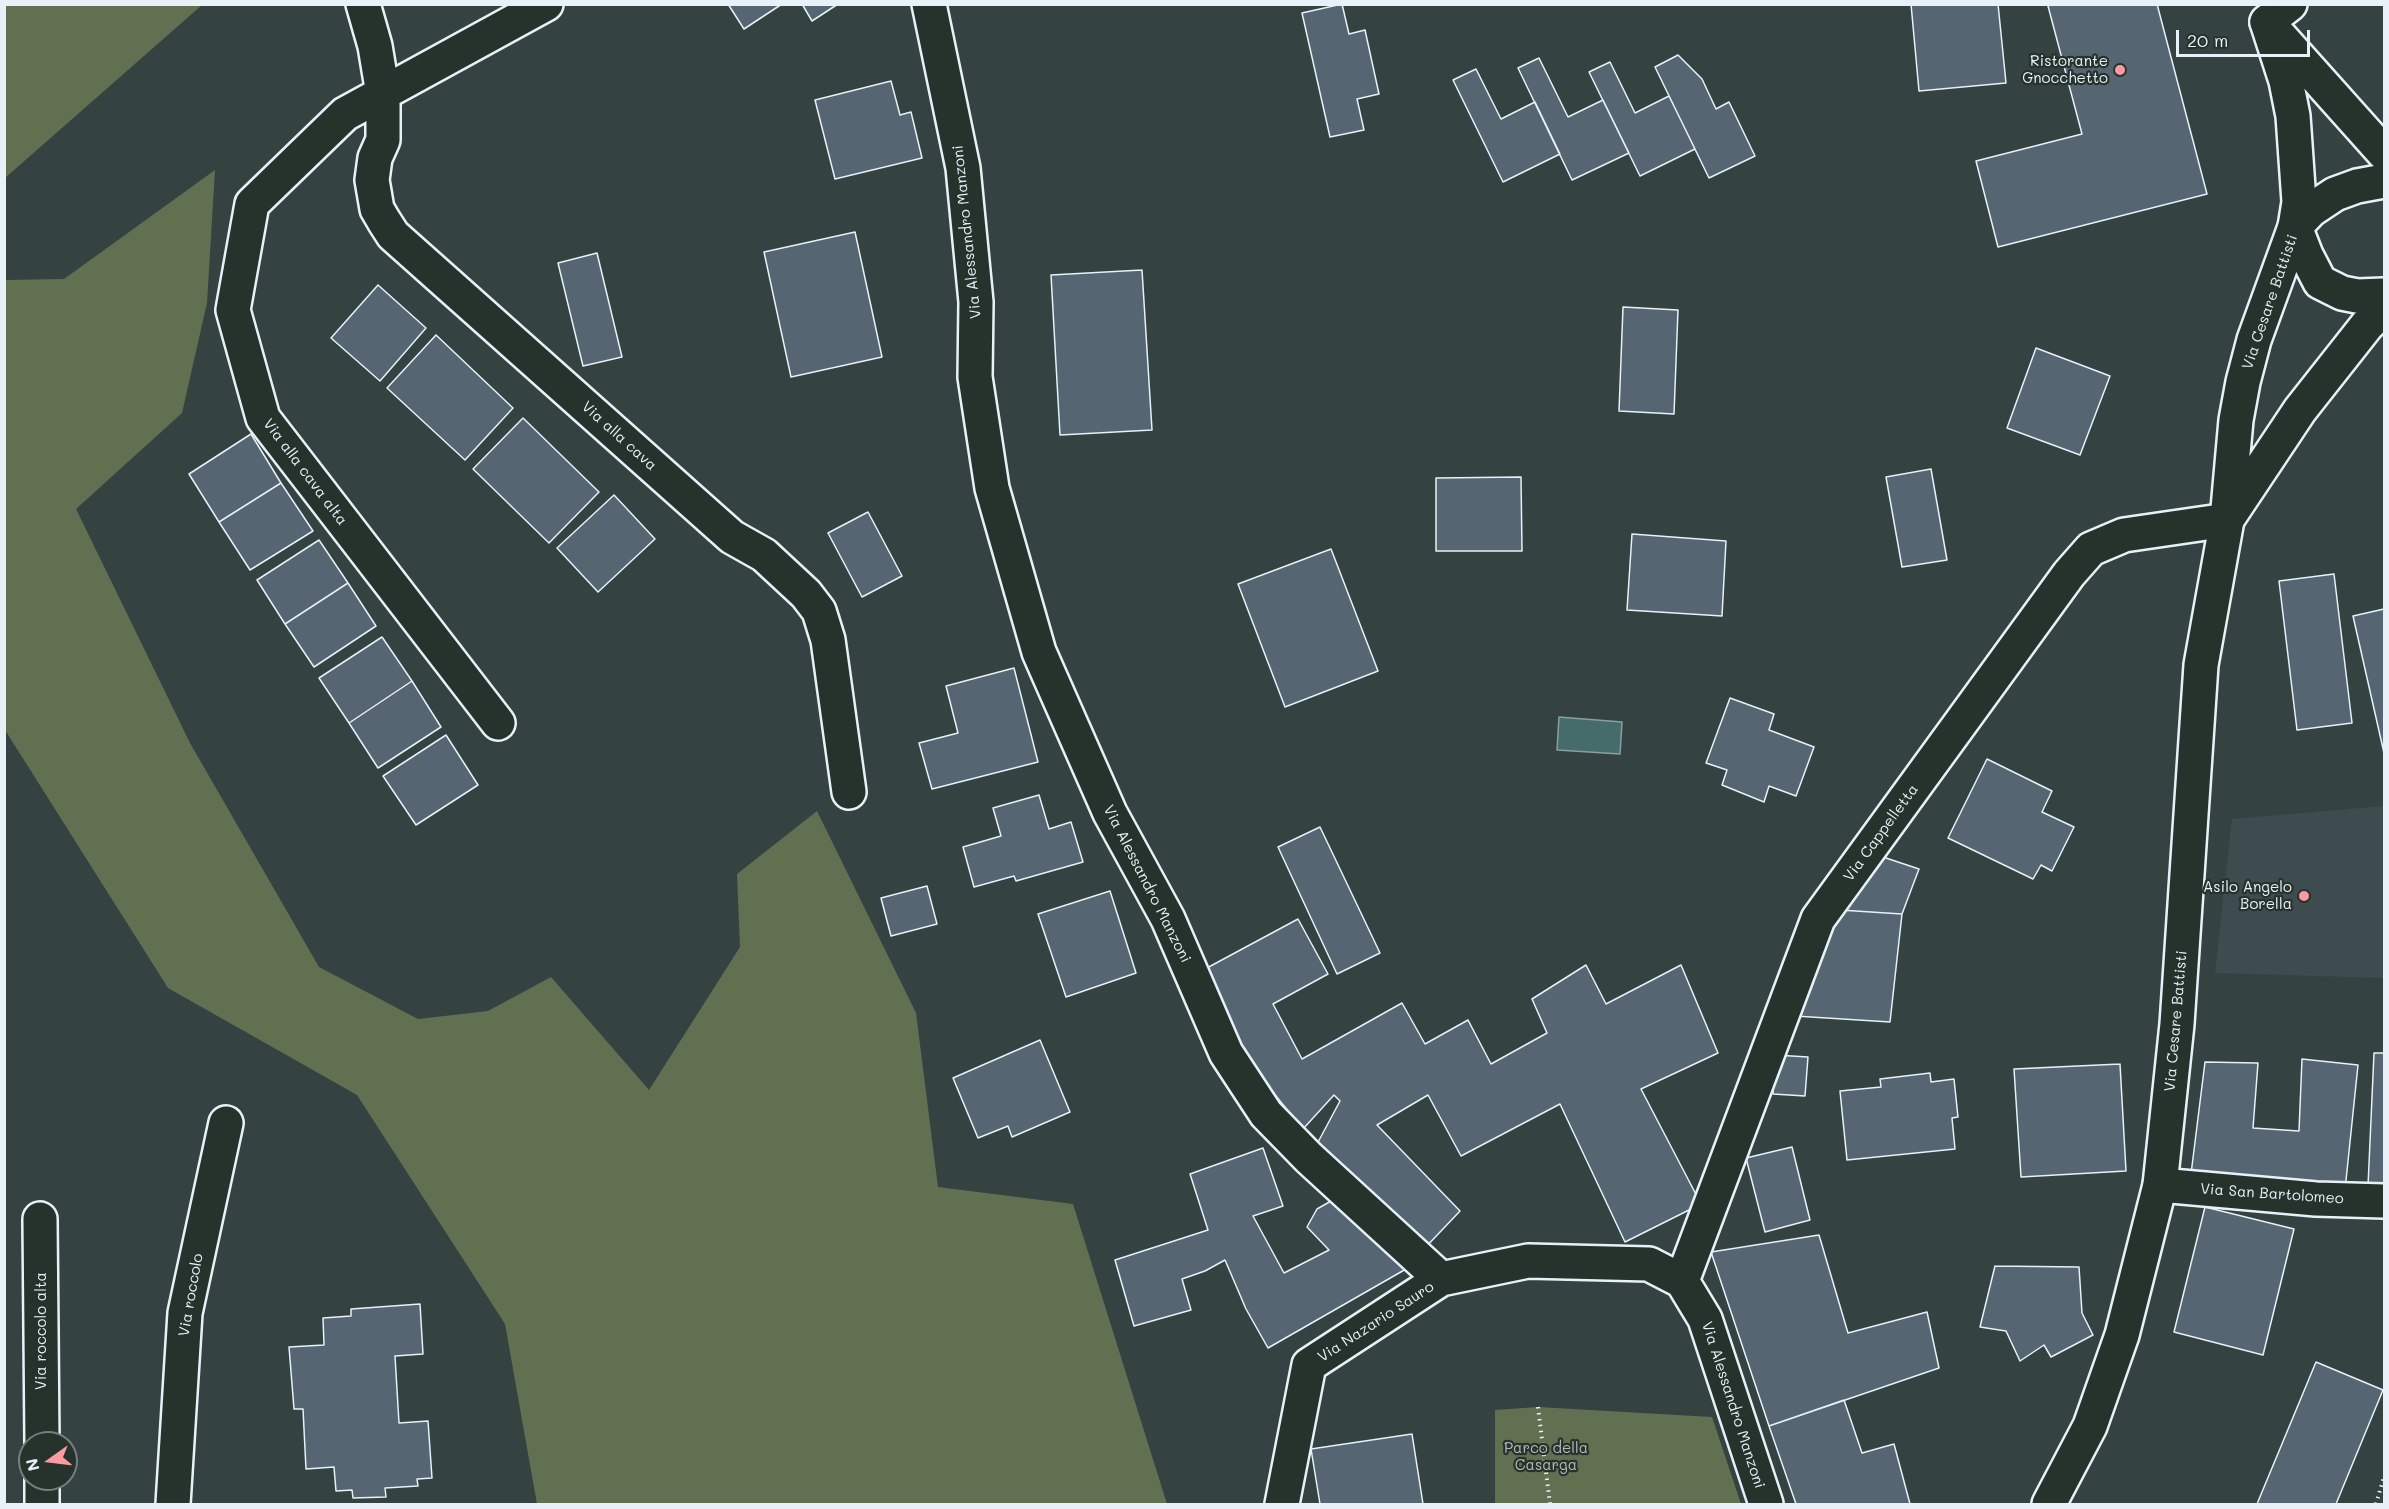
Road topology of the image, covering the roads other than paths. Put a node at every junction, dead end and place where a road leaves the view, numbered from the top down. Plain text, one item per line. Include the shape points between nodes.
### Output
1 (363, 4) edge
2 (546, 4) edge
3 (929, 4) edge
4 (2270, 10) edge
5 (383, 94) junction
6 (2385, 153) edge
7 (2385, 181) edge
8 (2295, 227) junction
9 (2385, 295) edge
10 (2385, 309) edge
11 (2227, 520) junction
12 (498, 723) dead end
13 (849, 792) dead end
14 (226, 1123) dead end
15 (2160, 1185) junction
16 (2385, 1202) edge
17 (40, 1219) dead end
18 (1441, 1279) junction
19 (1682, 1281) junction
20 (42, 1431) edge
21 (173, 1504) edge
22 (1282, 1504) edge
23 (1766, 1504) edge
24 (2049, 1504) edge

1 - 5 street, Via alla cava
2 - 5 street
3 - 18 street, Via Alessandro Manzoni via 963,168 976,302 975,377 992,488 1039,652 1110,813 1168,919 1226,1053 1266,1114
4 - 6 street
4 - 8 street via 2294,116 2299,202
5 - 12 street, Via alla cava alta via 345,114 252,204 233,310 263,418
5 - 13 street, Via alla cava via 383,140 372,180 377,209 393,235 732,537 764,555 785,573 819,611 828,640
7 - 8 street via 2335,194
8 - 9 street via 2320,282 2349,295
8 - 11 street, Via Cesare Battisti via 2243,382
10 - 11 street, Via Cesare Battisti via 2367,325 2301,410
11 - 15 street, Via Cesare Battisti via 2201,666 2177,1024
11 - 19 street, Via Cappelletta via 2124,535 2091,549 2068,574 1818,919
14 - 21 street, Via roccolo via 185,1313
15 - 16 street, Via San Bartolomeo
15 - 24 street, Via Cesare Battisti via 2122,1335 2090,1426
17 - 20 street, Via roccolo alta
18 - 19 street via 1528,1261 1649,1264
18 - 22 street, Via Nazario Sauro via 1308,1365
19 - 23 street, Via Alessandro Manzoni via 1706,1319

